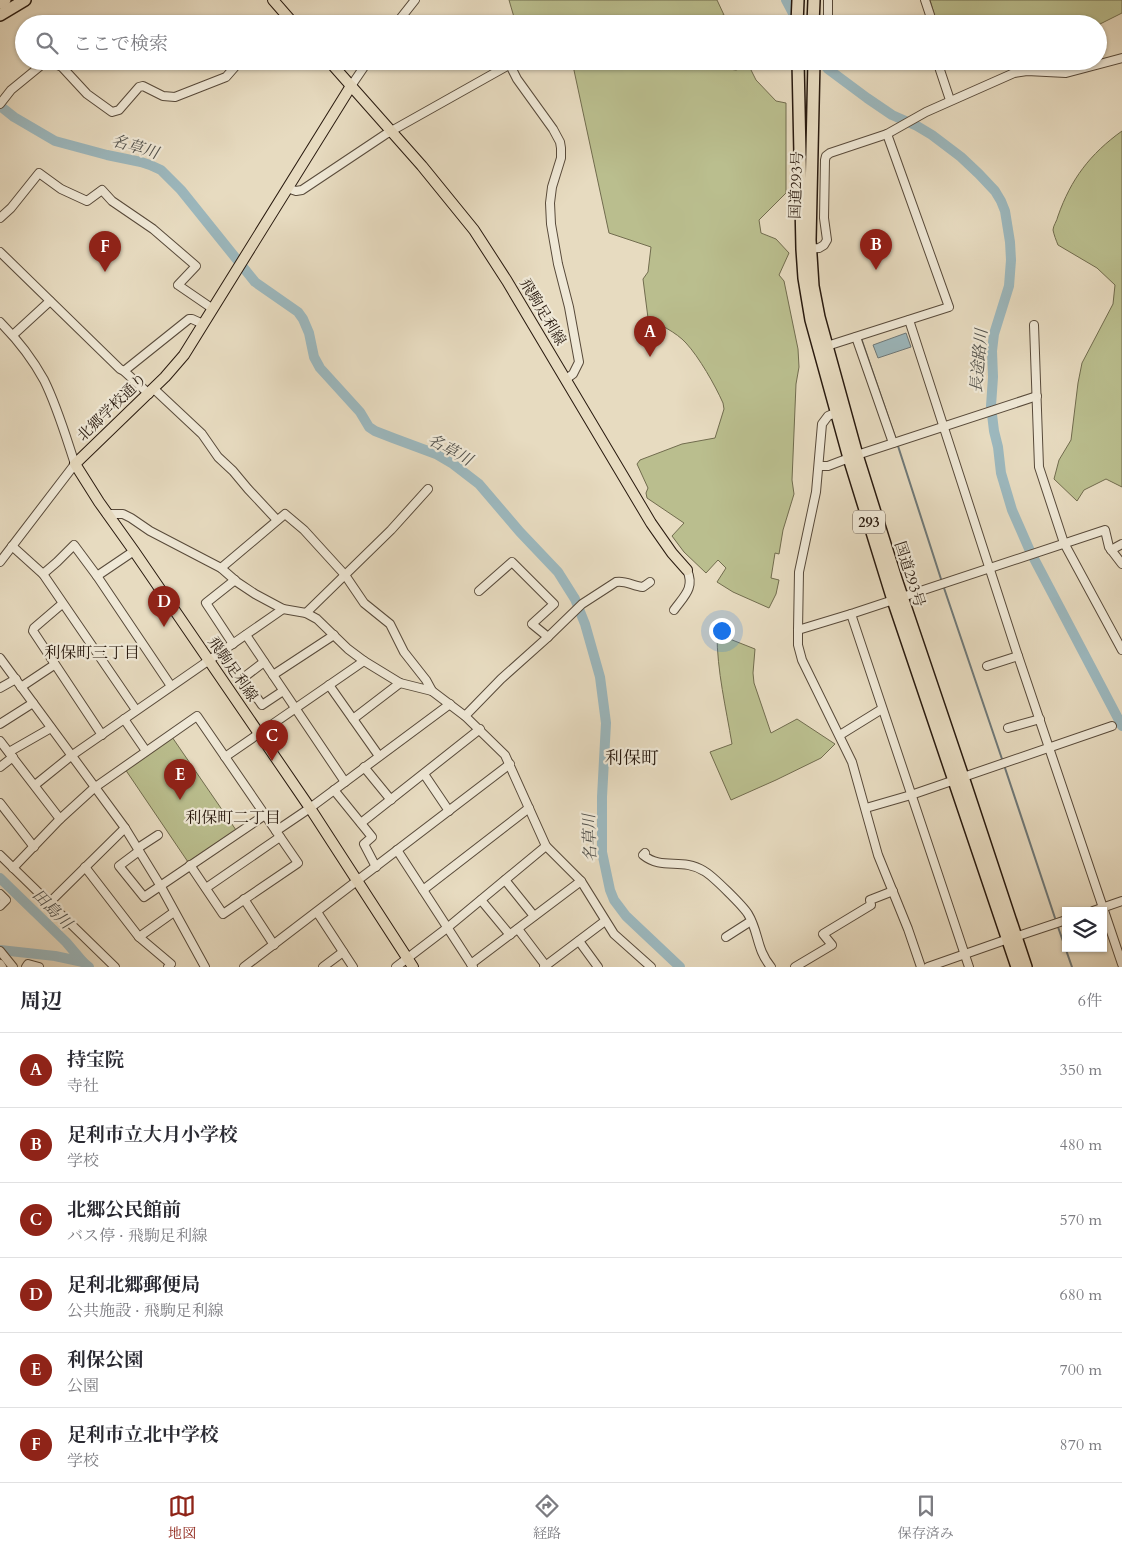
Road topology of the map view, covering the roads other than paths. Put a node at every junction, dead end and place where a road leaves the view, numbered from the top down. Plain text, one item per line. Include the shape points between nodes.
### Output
1 (6, 0) edge
2 (25, 0) edge
3 (273, 0) edge
4 (415, 0) edge
5 (814, 0) edge
6 (828, 0) edge
7 (926, 0) edge
8 (0, 3) edge
9 (0, 15) edge
10 (284, 15) edge
11 (403, 15) edge
12 (813, 15) edge
13 (828, 15) edge
14 (930, 15) edge
15 (1122, 58) edge
16 (1107, 62) edge
17 (35, 70) edge
18 (65, 70) edge
19 (232, 70) edge
20 (336, 70) edge
21 (362, 70) edge
22 (500, 70) edge
23 (515, 70) edge
24 (798, 70) edge
25 (814, 70) edge
26 (940, 70) edge
27 (1077, 70) edge
28 (351, 86) junction
29 (950, 100) junction
30 (2, 101) edge
31 (391, 131) junction
32 (887, 134) junction
33 (287, 188) junction
34 (0, 218) edge
35 (806, 249) junction
36 (0, 252) edge
37 (50, 301) junction
38 (212, 309) junction
39 (909, 320) junction
40 (0, 322) edge
41 (203, 324) junction
42 (1034, 325) dead end
43 (13, 335) junction
44 (856, 337) junction
45 (827, 346) junction
46 (124, 371) junction
47 (566, 379) junction
48 (151, 391) junction
49 (1037, 396) junction
50 (836, 412) junction
51 (943, 427) junction
52 (894, 443) junction
53 (854, 456) junction
54 (76, 464) junction
55 (819, 466) junction
56 (428, 489) dead end
57 (107, 514) junction
58 (277, 520) junction
59 (1064, 543) junction
60 (1122, 544) edge
61 (12, 546) junction
62 (1111, 550) junction
63 (134, 551) junction
64 (0, 562) edge
65 (1122, 564) edge
66 (221, 568) junction
67 (991, 568) junction
68 (687, 570) joint
69 (43, 574) junction
70 (344, 575) junction
71 (97, 576) junction
72 (235, 580) junction
73 (650, 582) dead end
74 (479, 591) dead end
75 (897, 598) junction
76 (62, 604) junction
77 (283, 609) junction
78 (674, 610) dead end
79 (306, 613) junction
80 (850, 614) junction
81 (798, 630) junction
82 (246, 635) junction
83 (334, 635) junction
84 (548, 637) junction
85 (233, 644) junction
86 (1122, 650) edge
87 (1018, 656) junction
88 (0, 658) edge
89 (209, 661) junction
90 (264, 662) junction
91 (364, 662) junction
92 (54, 665) junction
93 (987, 666) dead end
94 (272, 675) junction
95 (16, 679) junction
96 (400, 683) junction
97 (330, 685) junction
98 (171, 686) junction
99 (21, 687) junction
100 (0, 688) edge
101 (283, 691) junction
102 (432, 692) junction
103 (33, 704) junction
104 (450, 704) junction
105 (295, 709) junction
106 (882, 709) junction
107 (136, 710) junction
108 (465, 716) junction
109 (124, 719) junction
110 (353, 719) junction
111 (1040, 719) junction
112 (0, 724) edge
113 (1112, 726) dead end
114 (51, 728) junction
115 (1008, 728) dead end
116 (480, 729) junction
117 (259, 733) junction
118 (102, 735) junction
119 (840, 735) junction
120 (0, 741) edge
121 (1050, 748) junction
122 (146, 751) junction
123 (11, 755) junction
124 (71, 756) junction
125 (379, 756) junction
126 (225, 757) junction
127 (510, 764) junction
128 (0, 767) edge
129 (364, 767) junction
130 (424, 774) junction
131 (959, 778) junction
132 (345, 782) junction
133 (35, 785) junction
134 (94, 788) junction
135 (334, 790) junction
136 (911, 795) junction
137 (391, 800) junction
138 (0, 803) edge
139 (310, 808) junction
140 (529, 808) junction
141 (866, 808) junction
142 (450, 810) junction
143 (265, 815) junction
144 (60, 819) junction
145 (361, 823) junction
146 (125, 828) junction
147 (278, 834) junction
148 (158, 835) dead end
149 (546, 846) junction
150 (34, 847) junction
151 (138, 850) junction
152 (397, 850) junction
153 (645, 853) dead end
154 (0, 855) edge
155 (190, 865) junction
156 (85, 867) junction
157 (376, 867) junction
158 (13, 868) junction
159 (505, 880) junction
160 (357, 881) junction
161 (581, 881) junction
162 (160, 886) junction
163 (206, 888) junction
164 (423, 890) junction
165 (893, 891) junction
166 (0, 894) edge
167 (244, 899) junction
168 (481, 900) junction
169 (1122, 901) edge
170 (49, 903) junction
171 (0, 906) edge
172 (1103, 907) edge
173 (1106, 907) edge
174 (174, 912) junction
175 (317, 912) junction
176 (534, 916) junction
177 (1107, 920) edge
178 (605, 921) junction
179 (751, 921) junction
180 (1062, 921) edge
181 (447, 928) junction
182 (518, 929) junction
183 (510, 935) junction
184 (139, 937) junction
185 (726, 937) dead end
186 (1012, 938) junction
187 (579, 941) junction
188 (274, 945) junction
189 (0, 952) edge
190 (343, 952) junction
191 (964, 954) junction
192 (410, 963) edge
193 (3, 964) edge
194 (1122, 964) edge
195 (472, 965) edge
196 (12, 967) edge
197 (26, 967) edge
198 (39, 967) edge
199 (115, 967) edge
200 (168, 967) edge
201 (205, 967) edge
202 (244, 967) edge
203 (323, 967) edge
204 (353, 967) edge
205 (396, 967) edge
206 (545, 967) edge
207 (598, 967) edge
208 (651, 967) edge
209 (771, 967) edge
210 (795, 967) edge
211 (921, 967) edge
212 (969, 967) edge
213 (1017, 967) edge
214 (1026, 967) edge

1 - 8 highway
2 - 9 highway
3 - 10 main road
4 - 11 street
5 - 12 highway
6 - 13 street
7 - 14 street
15 - 16 street
17 - 30 street
18 - 19 street via 87,94 112,112 119,110 139,87 176,97 226,77
20 - 28 main road, 飛駒足利線
21 - 28 street
22 - 31 street
23 - 47 street via 517,78 553,129 561,148 552,187 551,224 579,362 573,374
24 - 35 highway, 国道293号 / 293
25 - 35 highway, 国道293号 / 293
26 - 29 street
27 - 29 street via 1014,73
28 - 31 main road, 飛駒足利線
28 - 33 main road
29 - 32 street
31 - 33 street via 302,190 296,192
31 - 47 main road, 飛駒足利線 via 474,230
32 - 35 street via 826,156 824,212 827,240 819,248
32 - 39 street via 949,307
33 - 38 main road, 北郷学校通り
34 - 38 street via 39,173 61,189 87,201 102,190 196,266 178,285
35 - 45 highway, 国道293号 / 293
35 - 50 highway, 国道293号 / 293 via 804,278 811,320
36 - 37 street
37 - 43 street
37 - 46 street
38 - 41 main road, 北郷学校通り
39 - 44 street
39 - 51 street
40 - 43 street
41 - 46 street via 189,319
41 - 48 main road, 北郷学校通り via 178,363
42 - 49 street
43 - 54 street via 48,389
44 - 45 street
44 - 52 street
45 - 53 highway, 国道293号 / 293
46 - 48 street
47 - 68 main road, 飛駒足利線 via 651,523
48 - 54 main road, 北郷学校通り
48 - 58 street via 198,429 218,457
49 - 51 street
49 - 59 street via 1039,467
50 - 53 highway, 国道293号 / 293
50 - 55 street via 822,424
51 - 52 street
51 - 67 street
52 - 53 street
53 - 55 street
53 - 75 highway, 国道293号 / 293
54 - 57 main road, 飛駒足利線
54 - 61 street, 北郷学校通り
55 - 81 street via 799,572
56 - 70 street
57 - 63 main road, 飛駒足利線
57 - 66 street via 131,518 150,532
58 - 66 street
58 - 70 street via 285,514 304,530
59 - 62 street via 1105,530
59 - 67 street
59 - 86 street
60 - 62 street
61 - 64 street, 北郷学校通り
61 - 69 street
62 - 65 street
63 - 71 street
63 - 89 main road, 飛駒足利線
66 - 72 street
67 - 75 street
67 - 87 street
68 - 78 street via 690,586
69 - 71 street via 74,545
69 - 76 street
70 - 79 street
70 - 102 street via 364,603 390,624 404,652
71 - 98 street
72 - 77 street
72 - 85 street via 206,603
73 - 84 street via 643,587 622,580 616,582 582,604
74 - 84 street via 512,562 554,604 532,624
75 - 80 street
75 - 131 highway, 国道293号 / 293
76 - 92 street via 33,631
76 - 107 street
77 - 79 street
77 - 82 street
79 - 83 street
80 - 81 street
80 - 106 street
81 - 119 street via 802,660
82 - 85 street
82 - 90 street
83 - 91 street
83 - 94 street
84 - 108 street
85 - 89 street
87 - 93 street
87 - 111 street
88 - 95 street
89 - 98 street
89 - 117 main road, 飛駒足利線
90 - 94 street
90 - 101 street via 242,678 262,705
91 - 96 street
91 - 97 street
92 - 99 street
92 - 118 street
94 - 101 street
95 - 99 street
95 - 100 street
96 - 102 street
96 - 110 street
97 - 105 street
97 - 110 street
98 - 107 street
99 - 103 street
101 - 105 street
102 - 104 street
103 - 112 street
103 - 114 street
104 - 108 street
104 - 125 street
105 - 117 street
105 - 132 street
106 - 119 street
106 - 136 street
107 - 109 street
108 - 116 street
109 - 118 street
109 - 122 street
110 - 125 street
111 - 115 street
111 - 121 street
113 - 121 street
114 - 123 street
114 - 124 street
116 - 127 street
116 - 130 street
117 - 126 street
117 - 139 main road, 飛駒足利線
118 - 124 street
119 - 141 street
120 - 123 street
121 - 131 street
121 - 172 street
122 - 126 street via 197,716
122 - 134 street
123 - 128 street
123 - 133 street
124 - 133 street
124 - 134 street
125 - 129 street
126 - 143 street
127 - 140 street
127 - 142 street
129 - 132 street
129 - 137 street
130 - 137 street
130 - 142 street
131 - 136 street
131 - 186 highway, 国道293号 / 293
132 - 135 street
133 - 144 street
134 - 144 street
134 - 146 street
135 - 139 street
135 - 145 street
136 - 141 street
136 - 191 street
137 - 145 street
138 - 150 street
139 - 147 street
139 - 160 main road, 飛駒足利線
140 - 149 street
140 - 164 street
141 - 165 street via 878,855
142 - 152 street
143 - 147 street
143 - 155 street
144 - 150 street
145 - 157 street via 372,836 364,844
146 - 151 street
146 - 156 street
147 - 163 street
147 - 167 street via 298,863
148 - 151 street
149 - 159 street
149 - 161 street
150 - 158 street
151 - 162 street
151 - 162 street via 120,866 144,897
152 - 157 street
152 - 164 street
153 - 179 street via 643,855 650,861 683,863 704,871 748,913
154 - 158 street
155 - 162 street
155 - 163 street
156 - 170 street
156 - 184 street
157 - 160 street
158 - 170 street
159 - 168 street
159 - 176 street
160 - 175 street
160 - 192 main road, 飛駒足利線
161 - 176 street
161 - 178 street
162 - 174 street
163 - 167 street via 223,914
164 - 181 street
165 - 210 street via 870,900 871,905 823,934 832,946
165 - 211 street
166 - 171 street via 6,900
167 - 188 street
168 - 181 street
168 - 183 street
169 - 173 street
170 - 199 street
174 - 184 street
174 - 201 street
175 - 188 street
175 - 190 street
176 - 182 street
177 - 194 street
178 - 187 street
178 - 208 street via 614,934
179 - 185 street
179 - 209 street via 764,959
180 - 186 street
181 - 192 street
181 - 195 street
182 - 183 street
182 - 206 street
183 - 195 street
184 - 200 street via 171,964
186 - 191 street
186 - 213 highway, 国道293号 / 293
186 - 214 highway, 国道293号 / 293
187 - 206 street
187 - 207 street
188 - 202 street
189 - 193 street
190 - 203 street
190 - 204 street
191 - 211 street
191 - 212 street
192 - 205 street
193 - 196 street
197 - 198 street via 28,964

